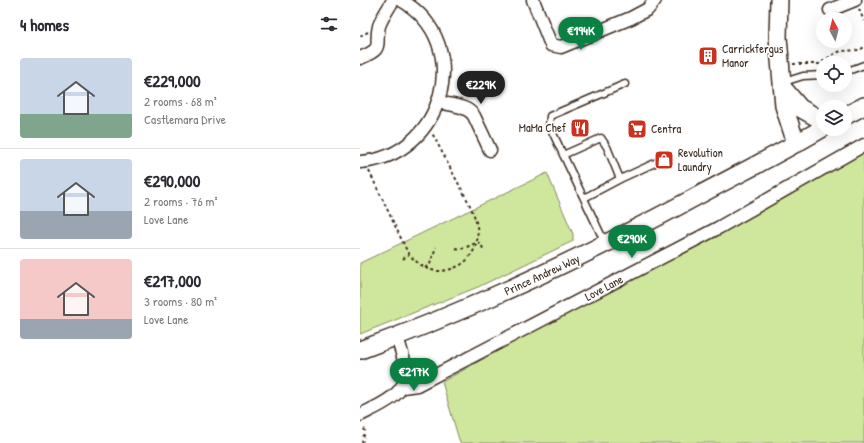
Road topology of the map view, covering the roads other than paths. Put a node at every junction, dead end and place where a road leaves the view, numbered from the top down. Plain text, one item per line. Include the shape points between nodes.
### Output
1 (393, 0) edge
2 (401, 0) edge
3 (533, 0) edge
4 (655, 0) edge
5 (779, 0) edge
6 (855, 0) edge
7 (830, 10) dead end
8 (360, 58) edge
9 (864, 65) edge
10 (852, 69) edge
11 (816, 75) edge
12 (626, 84) dead end
13 (783, 86) junction
14 (438, 102) junction
15 (864, 106) edge
16 (852, 112) edge
17 (816, 117) edge
18 (816, 132) edge
19 (798, 143) junction
20 (864, 145) edge
21 (490, 150) dead end
22 (563, 155) junction
23 (362, 162) edge
24 (657, 162) dead end
25 (620, 179) junction
26 (584, 198) junction
27 (606, 244) junction
28 (397, 337) junction
29 (360, 350) edge
30 (403, 387) junction
31 (362, 421) edge

1 - 8 street via 380,23 377,48
2 - 14 street via 422,15 437,40 443,77
3 - 4 street via 551,45 561,47 631,18 648,9
5 - 13 street via 778,36
6 - 7 street
9 - 10 lane
11 - 13 lane via 804,76
12 - 22 lane via 550,116 549,126
13 - 17 street via 800,108
13 - 19 street via 786,113
14 - 21 street via 465,108 471,112
14 - 23 street via 426,126 412,141 378,160
15 - 16 street
18 - 19 street, Prince Andrew Way
19 - 27 street, Prince Andrew Way
20 - 30 street, Love Lane via 712,232 417,385
22 - 25 lane via 601,138
22 - 26 lane
24 - 25 lane
25 - 26 lane
26 - 27 lane
27 - 28 street, Prince Andrew Way via 496,296
28 - 29 street, Prince Andrew Way
28 - 30 street via 406,374
30 - 31 street, Love Lane

